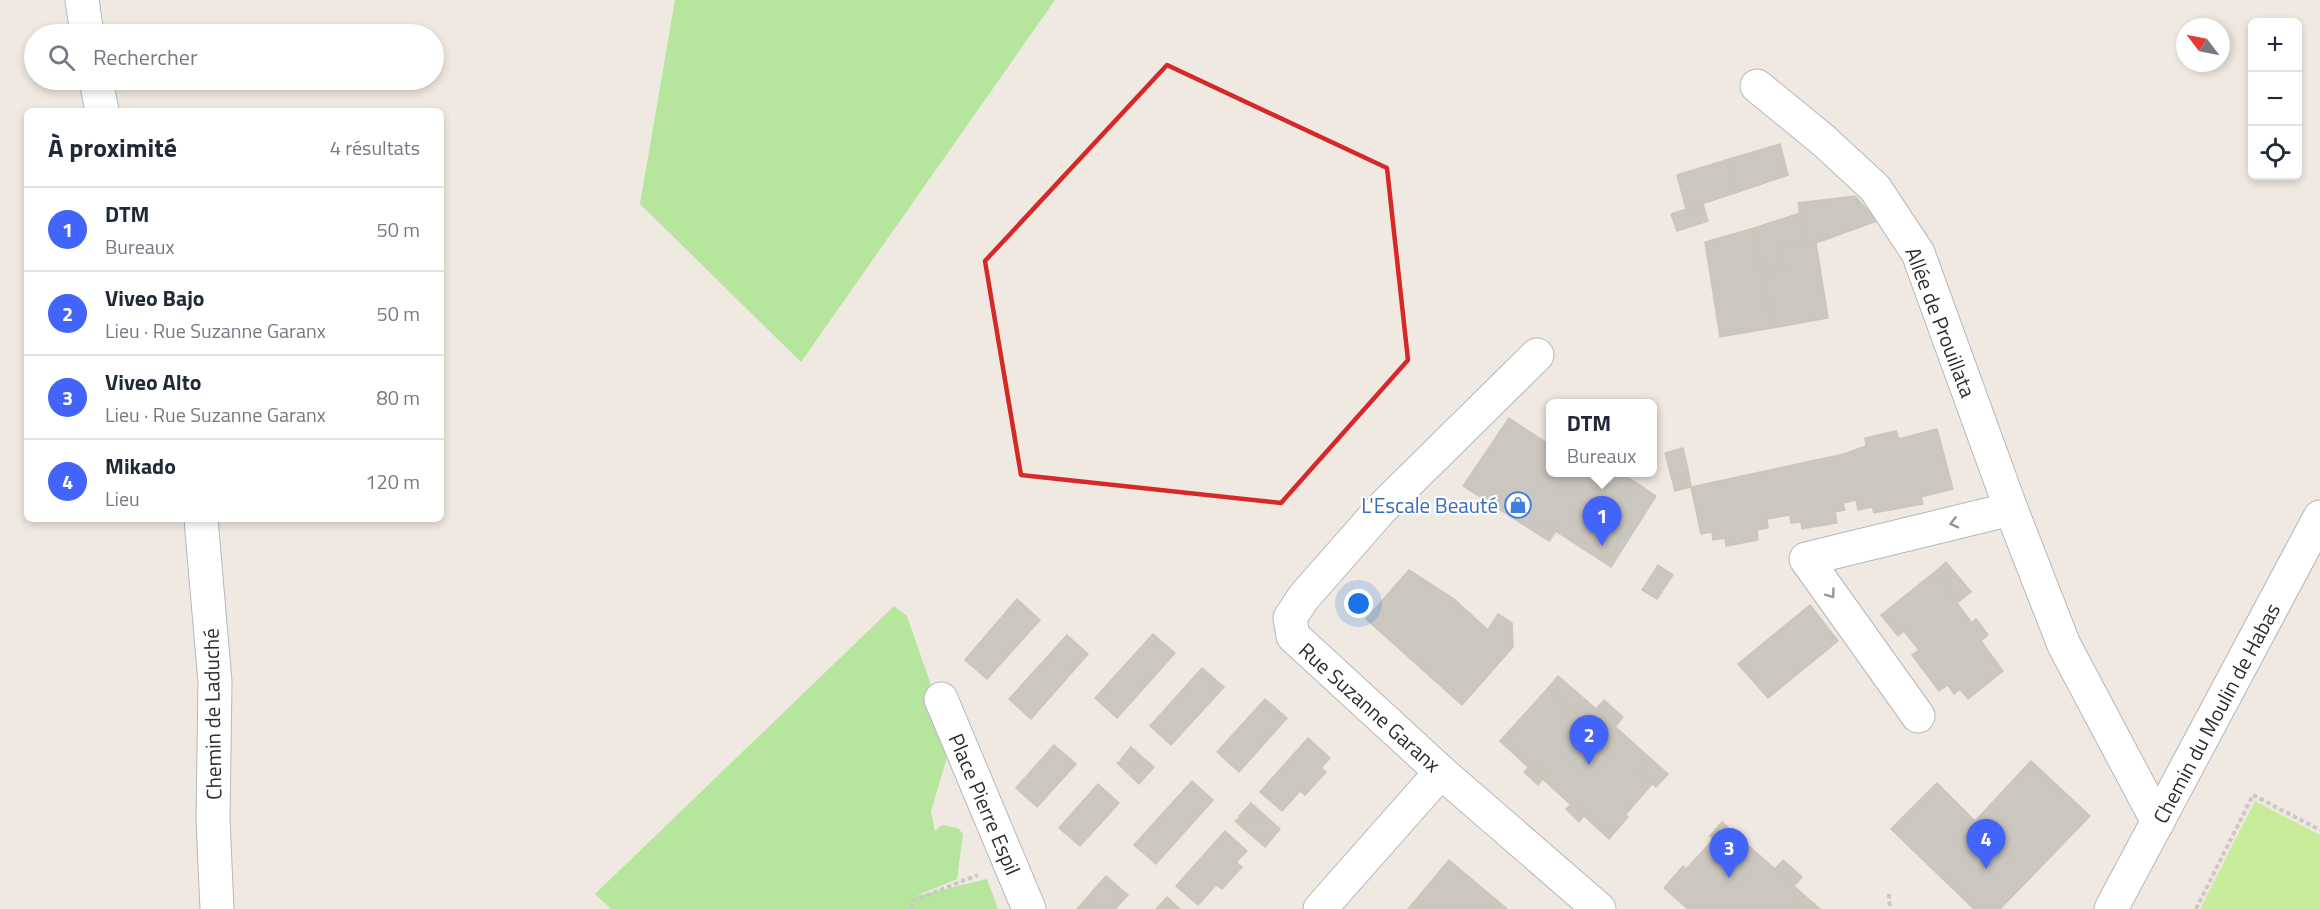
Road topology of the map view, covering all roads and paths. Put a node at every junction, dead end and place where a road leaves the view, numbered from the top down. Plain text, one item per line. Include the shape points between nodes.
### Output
1 (82, 0) edge
2 (86, 24) edge
3 (1757, 86) dead end
4 (98, 90) edge
5 (101, 108) edge
6 (1537, 355) dead end
7 (2011, 509) junction
8 (2320, 517) edge
9 (201, 522) edge
10 (942, 699) dead end
11 (1918, 716) dead end
12 (1441, 772) junction
13 (2158, 822) junction
14 (2320, 830) edge
15 (1010, 863) junction
16 (1889, 894) dead end
17 (217, 909) edge
18 (910, 909) edge
19 (1029, 909) edge
20 (1320, 909) edge
21 (1599, 909) edge
22 (1890, 909) edge
23 (2111, 909) edge
24 (2196, 909) edge

1 - 2 street
3 - 7 street, Allée de Prouillata via 1875,188 1918,253
4 - 5 street
6 - 12 street, Rue Suzanne Garanx via 1381,509 1290,618 1293,636
7 -> 11 street via 1806,559
7 - 13 street, Allée de Prouillata via 2064,645
8 - 13 street, Chemin du Moulin de Habas
9 - 17 street, Chemin de Laduché via 215,682 213,819
10 - 15 street, Place Pierre Espil
12 - 20 street
12 - 21 street, Rue Suzanne Garanx
13 - 23 street, Chemin du Moulin de Habas
14 - 24 path via 2253,795
15 - 18 path via 914,900
15 - 19 street, Place Pierre Espil
16 - 22 path

